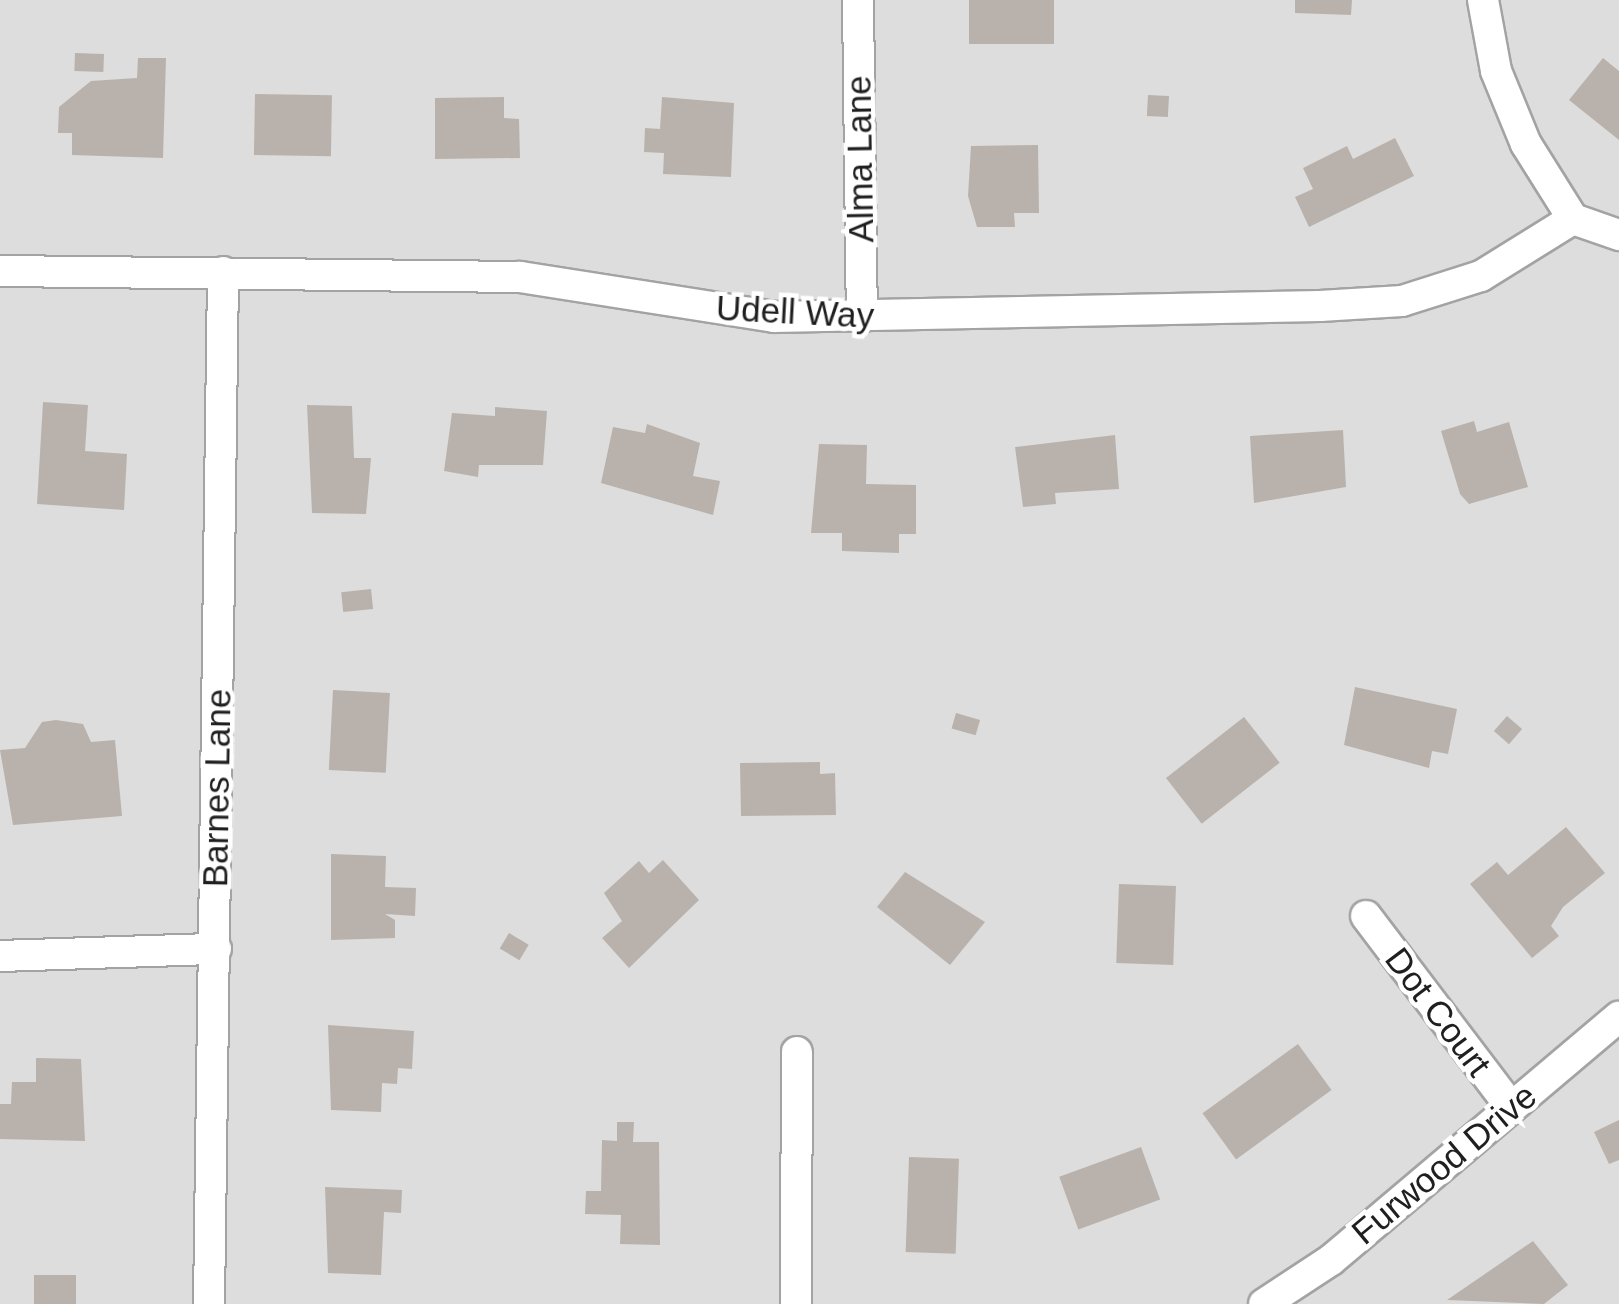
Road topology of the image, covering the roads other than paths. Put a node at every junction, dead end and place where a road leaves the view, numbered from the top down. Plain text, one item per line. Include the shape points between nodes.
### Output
1 (858, 0) edge
2 (1483, 0) edge
3 (1574, 219) junction
4 (1619, 236) edge
5 (0, 271) edge
6 (223, 272) junction
7 (862, 317) junction
8 (1366, 916) dead end
9 (216, 949) junction
10 (0, 956) edge
11 (1619, 1017) edge
12 (797, 1052) dead end
13 (1511, 1106) junction
14 (209, 1304) edge
15 (796, 1304) edge
16 (1264, 1304) edge

1 - 7 street, Alma Lane
2 - 3 street via 1496,71 1526,144
3 - 4 street
3 - 7 street, Udell Way via 1480,276 1402,301
5 - 6 street, Udell Way
6 - 7 street, Udell Way via 520,277 774,317
6 - 9 street, Barnes Lane
8 - 13 street, Dot Court
9 - 10 street
9 - 14 street, Barnes Lane
11 - 13 street, Furwood Drive
12 - 15 street
13 - 16 street, Furwood Drive via 1331,1260

